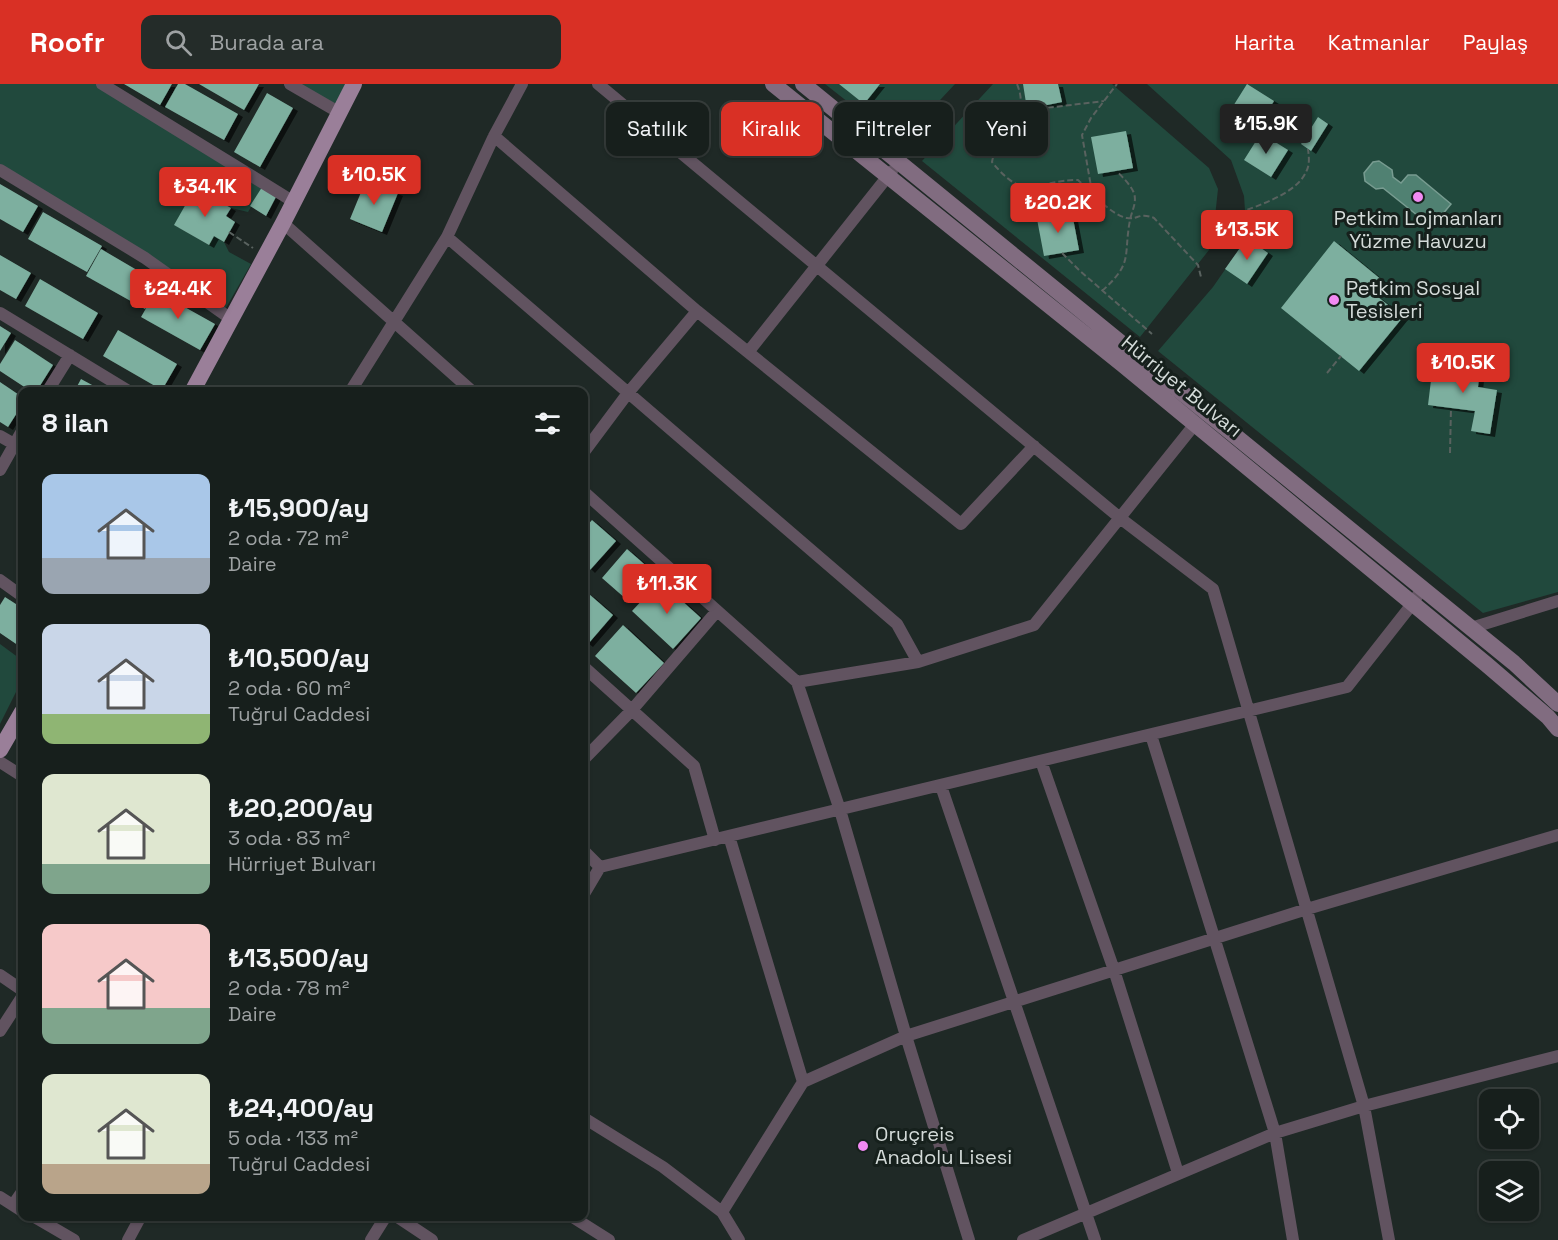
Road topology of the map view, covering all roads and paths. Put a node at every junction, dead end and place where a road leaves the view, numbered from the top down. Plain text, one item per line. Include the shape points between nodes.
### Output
1 (102, 84) edge
2 (290, 84) edge
3 (354, 84) edge
4 (522, 84) edge
5 (598, 84) edge
6 (773, 84) edge
7 (803, 84) edge
8 (1017, 84) edge
9 (1117, 84) edge
10 (1104, 101) junction
11 (1021, 102) edge
12 (1048, 107) edge
13 (340, 113) junction
14 (494, 136) junction
15 (1308, 149) dead end
16 (993, 156) edge
17 (899, 161) junction
18 (0, 170) edge
19 (1117, 171) dead end
20 (889, 176) junction
21 (1092, 192) junction
22 (294, 202) junction
23 (1239, 213) dead end
24 (1130, 219) junction
25 (283, 223) junction
26 (229, 232) dead end
27 (447, 237) junction
28 (1062, 253) dead end
29 (265, 257) junction
30 (818, 267) junction
31 (1200, 277) dead end
32 (1102, 291) junction
33 (697, 311) junction
34 (0, 313) edge
35 (231, 319) junction
36 (394, 321) junction
37 (1152, 334) dead end
38 (749, 351) junction
39 (70, 355) junction
40 (1341, 356) dead end
41 (1327, 373) dead end
42 (50, 387) edge
43 (122, 387) edge
44 (195, 387) edge
45 (353, 387) edge
46 (467, 387) edge
47 (628, 393) junction
48 (1451, 408) dead end
49 (1195, 424) junction
50 (0, 436) edge
51 (18, 438) edge
52 (14, 444) junction
53 (1034, 446) junction
54 (588, 447) edge
55 (1450, 453) dead end
56 (0, 470) edge
57 (588, 496) edge
58 (1120, 518) junction
59 (0, 579) edge
60 (1422, 588) junction
61 (18, 593) edge
62 (1558, 601) edge
63 (1413, 603) junction
64 (717, 611) junction
65 (1471, 628) junction
66 (918, 662) junction
67 (588, 672) edge
68 (796, 682) junction
69 (1558, 704) edge
70 (631, 711) junction
71 (1249, 711) junction
72 (18, 719) edge
73 (1558, 729) edge
74 (1151, 735) junction
75 (0, 750) edge
76 (588, 755) edge
77 (1041, 761) junction
78 (0, 762) edge
79 (18, 773) edge
80 (941, 786) junction
81 (840, 810) junction
82 (1558, 835) edge
83 (729, 836) junction
84 (716, 840) junction
85 (588, 855) edge
86 (600, 867) junction
87 (588, 887) edge
88 (1307, 909) junction
89 (1214, 938) junction
90 (1114, 970) junction
91 (0, 975) edge
92 (18, 987) edge
93 (1014, 1001) junction
94 (18, 1003) edge
95 (0, 1031) edge
96 (906, 1036) junction
97 (1558, 1056) edge
98 (803, 1082) junction
99 (1364, 1106) junction
100 (588, 1120) edge
101 (1275, 1132) junction
102 (1178, 1173) junction
103 (0, 1197) edge
104 (18, 1208) edge
105 (722, 1212) junction
106 (1087, 1213) junction
107 (42, 1221) edge
108 (138, 1221) edge
109 (383, 1221) edge
110 (404, 1221) edge
111 (579, 1221) edge
112 (74, 1240) edge
113 (128, 1240) edge
114 (371, 1240) edge
115 (432, 1240) edge
116 (609, 1240) edge
117 (739, 1240) edge
118 (969, 1240) edge
119 (1023, 1240) edge
120 (1095, 1240) edge
121 (1293, 1240) edge
122 (1389, 1240) edge

1 - 22 street
2 - 13 street
3 - 13 main road
4 - 14 street
5 - 30 street
6 - 20 main road, Hürriyet Bulvarı
7 - 17 main road, Hürriyet Bulvarı
8 - 11 path
9 - 10 path
10 - 12 path
10 - 21 path via 1082,135
13 - 22 main road
14 - 27 street
14 - 33 street
15 - 23 path via 1306,173 1285,194
16 - 21 path via 992,162 1018,186 1078,180
17 - 20 street
17 - 60 main road, Hürriyet Bulvarı
18 - 35 street via 145,258
19 - 24 path via 1130,184 1134,195
20 - 30 street
20 - 49 main road, Hürriyet Bulvarı
21 - 24 path via 1118,215
22 - 25 main road
24 - 31 path via 1145,215 1154,218 1198,265
24 - 32 path via 1126,262 1118,277
25 - 29 main road
25 - 36 street
26 - 29 path
27 - 36 street
27 - 47 street
28 - 32 path
29 - 35 main road
30 - 38 street
30 - 53 street
32 - 37 path
33 - 38 street
33 - 47 street
34 - 39 street
35 - 44 main road
36 - 45 street
36 - 46 street
38 - 53 street via 961,524
39 - 42 street
39 - 43 street
40 - 41 path
47 - 54 street
47 - 66 street via 897,624
48 - 55 path
49 - 58 street
49 - 63 main road, Hürriyet Bulvarı
50 - 52 street
51 - 52 street
52 - 56 street
53 - 58 street
57 - 64 street
58 - 66 street via 1034,625
58 - 71 street via 1213,589
59 - 61 street
60 - 63 street
60 - 65 main road, Hürriyet Bulvarı
62 - 65 street
63 - 71 street via 1347,687
63 - 73 main road, Hürriyet Bulvarı
64 - 68 street
64 - 70 street
65 - 69 main road, Hürriyet Bulvarı
66 - 68 street
67 - 70 street
68 - 81 street
70 - 76 street
70 - 84 street via 694,766
71 - 74 street
71 - 88 street
72 - 75 main road
74 - 77 street
74 - 89 street
77 - 80 street
77 - 90 street
78 - 79 street
80 - 81 street
80 - 93 street
81 - 83 street
81 - 96 street
82 - 88 street
83 - 84 street
83 - 98 street
84 - 86 street
85 - 86 street
86 - 87 street
88 - 89 street
88 - 99 street
89 - 90 street
89 - 101 street
90 - 93 street
90 - 102 street
91 - 92 street
93 - 96 street
93 - 106 street
94 - 95 street
96 - 98 street
96 - 118 street
97 - 99 street
98 - 105 street
99 - 101 street
99 - 122 street
100 - 105 street via 663,1167
101 - 102 street
101 - 121 street
102 - 106 street
103 - 104 street
105 - 117 street
106 - 119 street
106 - 120 street
107 - 112 street
108 - 113 street
109 - 114 street
110 - 115 street
111 - 116 street

